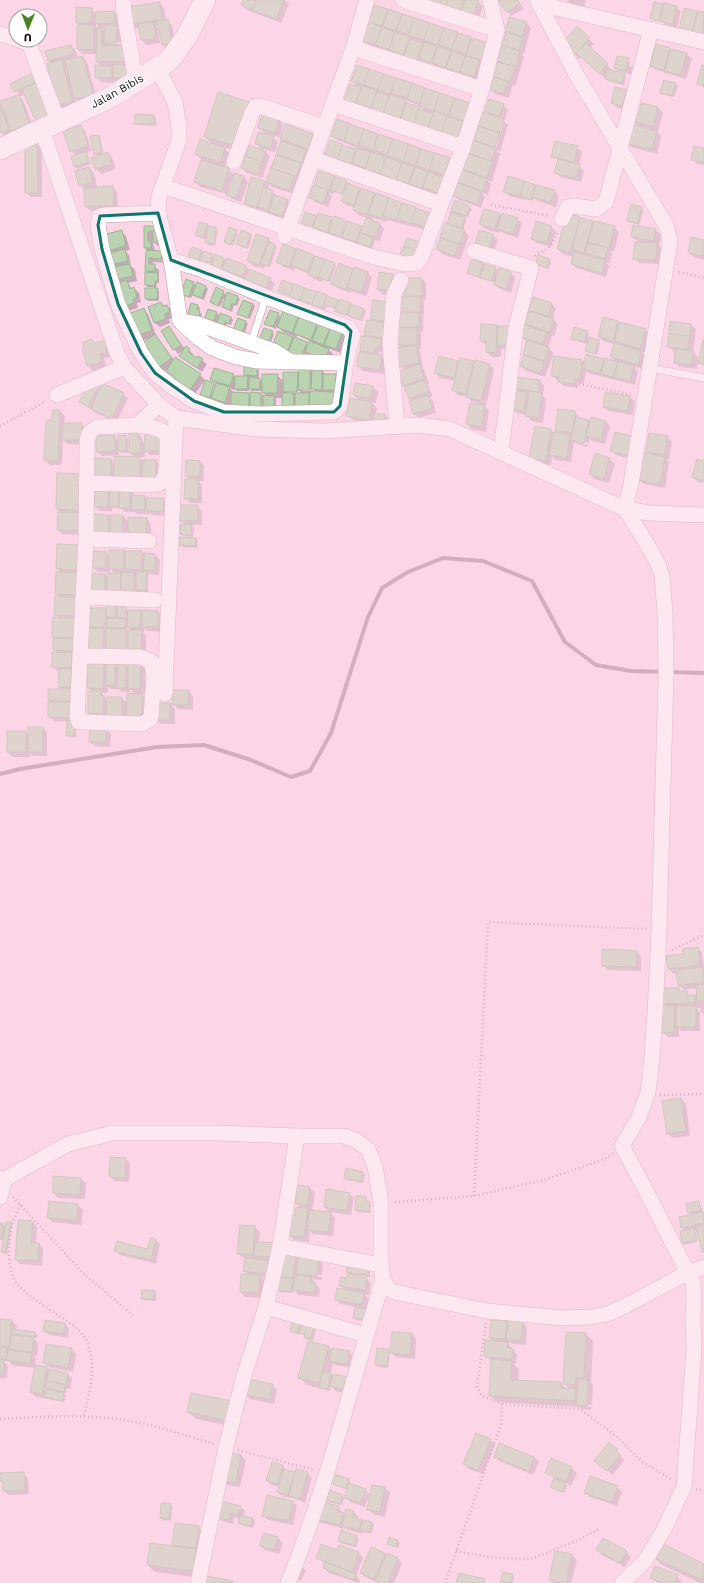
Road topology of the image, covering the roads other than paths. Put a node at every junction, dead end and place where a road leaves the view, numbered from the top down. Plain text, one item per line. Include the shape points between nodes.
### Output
1 (123, 0) edge
2 (205, 0) edge
3 (367, 0) edge
4 (403, 0) edge
5 (490, 0) edge
6 (538, 0) edge
7 (423, 3) edge
8 (651, 29) junction
9 (497, 30) junction
10 (704, 42) edge
11 (30, 48) edge
12 (353, 48) junction
13 (157, 68) junction
14 (136, 82) junction
15 (482, 89) junction
16 (333, 104) junction
17 (50, 125) junction
18 (324, 127) junction
19 (620, 146) junction
20 (463, 147) junction
21 (0, 149) edge
22 (313, 159) junction
23 (234, 162) dead end
24 (161, 191) junction
25 (441, 204) junction
26 (158, 213) junction
27 (562, 219) road end
28 (287, 232) junction
29 (474, 251) dead end
30 (171, 260) junction
31 (400, 280) dead end
32 (266, 297) junction
33 (180, 321) junction
34 (250, 343) junction
35 (291, 362) junction
36 (346, 363) junction
37 (124, 367) junction
38 (650, 368) junction
39 (704, 378) edge
40 (58, 395) road end
41 (159, 405) junction
42 (176, 418) junction
43 (137, 425) junction
44 (397, 426) junction
45 (501, 452) junction
46 (86, 483) junction
47 (625, 509) junction
48 (704, 514) edge
49 (86, 539) junction
50 (149, 541) dead end
51 (83, 597) junction
52 (155, 600) dead end
53 (80, 656) junction
54 (165, 694) dead end
55 (297, 1136) junction
56 (2, 1185) edge
57 (280, 1246) junction
58 (704, 1267) edge
59 (382, 1272) junction
60 (687, 1272) junction
61 (266, 1307) junction
62 (366, 1335) junction
63 (198, 1583) edge
64 (288, 1583) edge
65 (622, 1583) edge

1 - 14 street
2 - 13 main road, Jalan Bibis via 197,20 183,42 175,53
3 - 12 street
4 - 7 street
5 - 9 street
6 - 8 street via 556,8
6 - 19 street via 576,74
7 - 9 street
8 - 10 street
8 - 19 street
9 - 15 street
11 - 17 street
12 - 15 street
12 - 16 street
13 - 14 main road, Jalan Bibis
13 - 24 street via 175,102 180,127 179,139
14 - 17 main road, Jalan Bibis via 111,97
15 - 20 street
16 - 18 street
16 - 20 street
17 - 21 main road, Jalan Bibis
17 - 37 street via 117,353
18 - 22 street
18 - 23 street via 256,106
19 - 27 street via 606,202 596,209 568,207
19 - 38 street via 667,227 670,242
20 - 25 street
22 - 25 street
22 - 28 street
24 - 26 street
24 - 28 street
25 - 28 street via 417,264 373,258 370,266
26 - 30 street
26 - 36 street via 104,215 100,216 98,225 118,304 141,353 155,373 171,386 194,401 224,412 334,412 340,406
29 - 45 street via 531,268 516,327
30 - 32 street via 203,270
30 - 33 street
31 - 44 street via 394,294 390,345
32 - 34 lane
32 - 36 street via 349,328 353,334
33 - 34 street via 198,324
33 - 35 street via 212,348 236,357 256,361
34 - 35 street via 274,351
35 - 36 street
37 - 40 street
37 - 41 street
38 - 39 lane
38 - 47 street
41 - 42 street
41 - 43 street
42 - 44 street via 256,429 325,431
42 - 54 street
43 - 46 street via 93,429 86,440
43 - 46 street via 166,433 165,471 162,482 152,485
44 - 45 street via 419,425 450,429
45 - 47 street
46 - 49 street
47 - 48 street via 649,513
47 - 60 street via 650,549 662,576 666,675 658,956 648,1092 639,1117 622,1146
49 - 50 street
49 - 51 street
51 - 52 street
51 - 53 street
53 - 53 street via 77,717 79,722 142,724 149,720 154,677 152,662 141,657
55 - 56 street via 210,1132 113,1133 68,1144
55 - 57 street
55 - 59 street via 344,1136 357,1141 368,1150 375,1166 381,1203
57 - 59 street
57 - 61 street
58 - 60 street
59 - 60 street via 388,1288 394,1292 487,1311 564,1318 607,1314
59 - 62 street
60 - 65 street via 693,1283 694,1349 684,1487 645,1561
61 - 62 street
61 - 63 street via 243,1379
62 - 64 street via 338,1436

